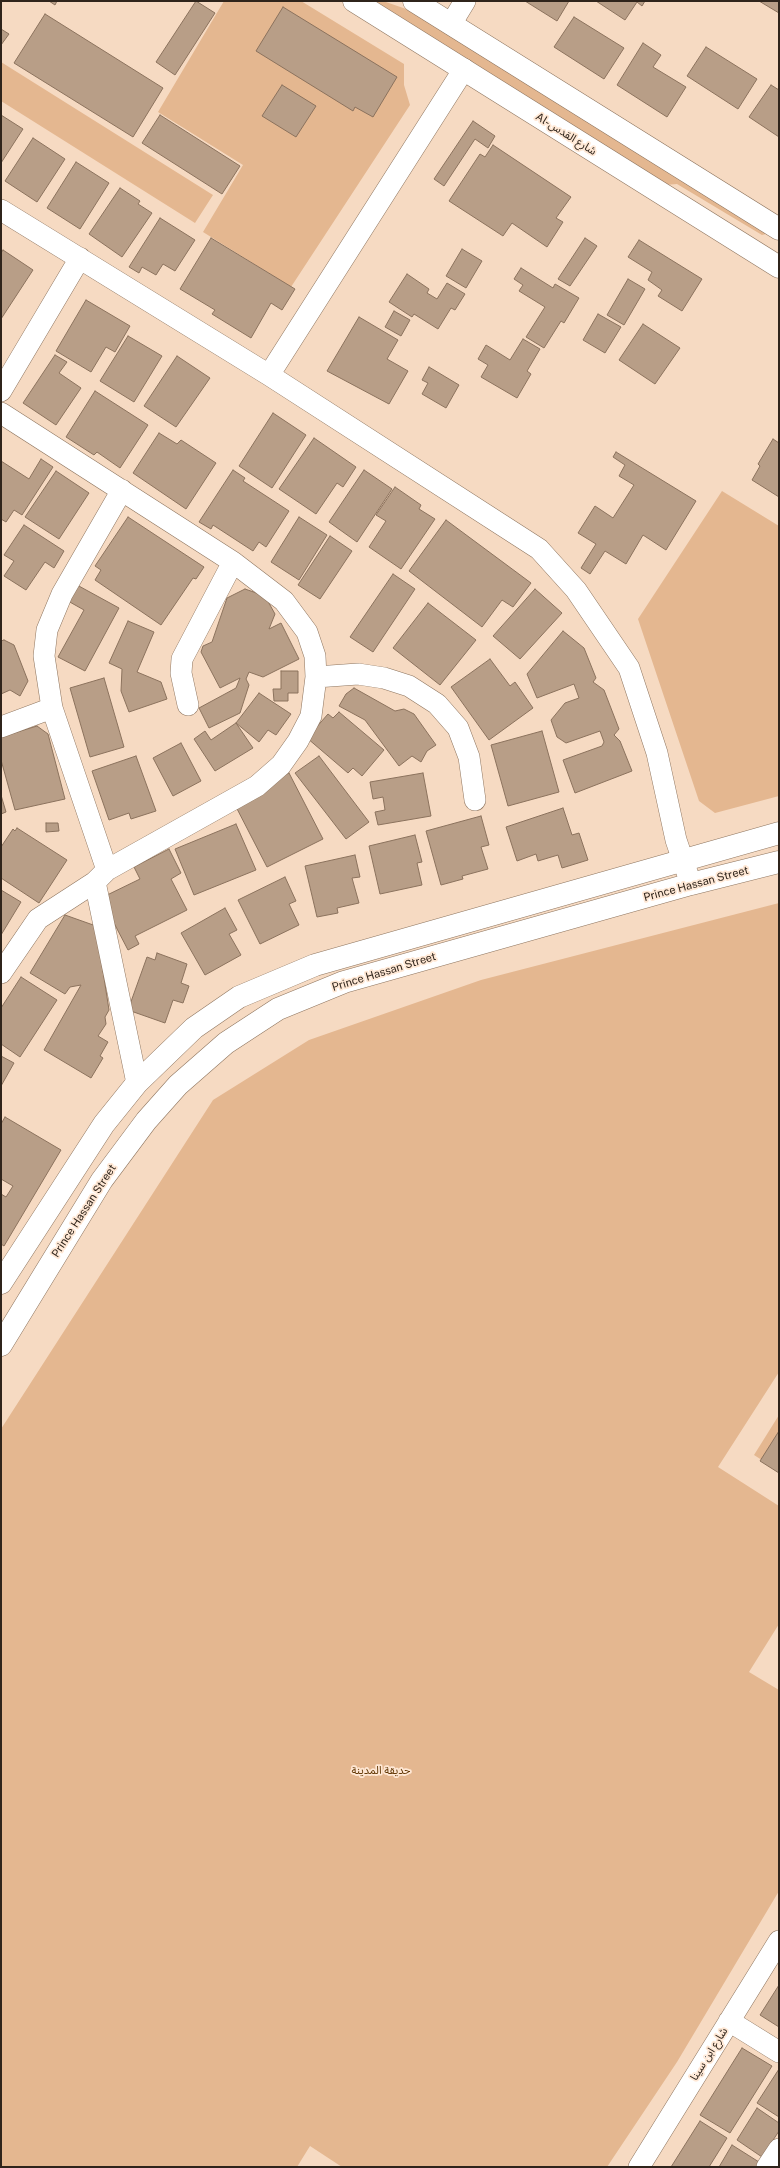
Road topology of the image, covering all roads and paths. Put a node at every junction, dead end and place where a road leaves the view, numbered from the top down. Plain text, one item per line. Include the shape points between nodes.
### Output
1 (354, 1) edge
2 (414, 1) edge
3 (465, 1) edge
4 (451, 24) junction
5 (464, 69) junction
6 (1, 210) edge
7 (779, 230) edge
8 (80, 258) junction
9 (778, 264) edge
10 (269, 375) junction
11 (1, 390) edge
12 (1, 413) edge
13 (122, 490) junction
14 (233, 562) junction
15 (316, 677) junction
16 (188, 705) dead end
17 (52, 708) junction
18 (1, 726) edge
19 (475, 800) dead end
20 (779, 833) edge
21 (682, 860) junction
22 (779, 862) edge
23 (101, 876) junction
24 (691, 884) junction
25 (1, 973) edge
26 (137, 1084) junction
27 (1, 1283) edge
28 (1, 1345) edge
29 (779, 1940) edge
30 (729, 2021) junction
31 (779, 2052) edge
32 (779, 2149) edge
33 (639, 2167) edge
34 (767, 2167) edge

1 - 5 main road, Al-شارع القدس
2 - 4 main road
3 - 4 street
4 - 7 main road
5 - 9 main road, Al-شارع القدس
5 - 10 street
6 - 8 street
8 - 10 street
8 - 11 street
10 - 21 street via 539,549 576,590 629,668 657,753
12 - 13 street
13 - 14 street
13 - 17 street via 62,594 47,630 44,656
14 - 15 street via 284,601 307,632 315,656
14 - 16 street via 182,659 181,674
15 - 19 street via 358,674 384,678 409,686 437,704 458,728 469,757
15 - 23 street via 311,716 298,741 281,764 257,786
17 - 18 street
17 - 23 street
20 - 21 main road
21 - 24 street
21 - 26 main road via 315,964 239,997 194,1028
22 - 24 main road, Prince Hassan Street
23 - 25 street via 38,919
23 - 26 street
24 - 28 main road, Prince Hassan Street via 344,982 278,1009 226,1043 178,1086 146,1121 102,1180
26 - 27 main road via 104,1124
29 - 30 street, شارع ابن سينا
30 - 31 street
30 - 33 street, شارع ابن سينا
32 - 34 street

